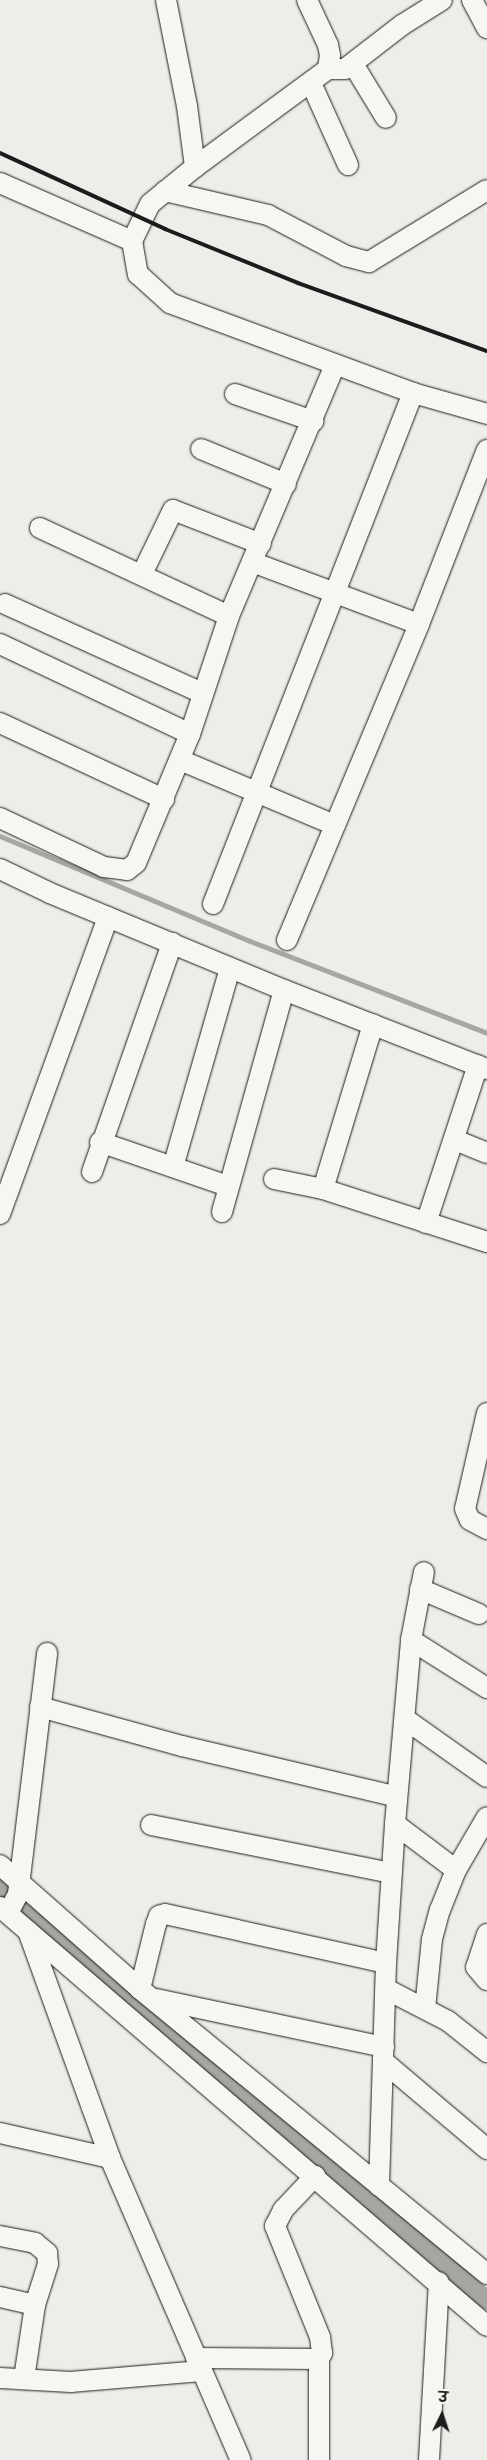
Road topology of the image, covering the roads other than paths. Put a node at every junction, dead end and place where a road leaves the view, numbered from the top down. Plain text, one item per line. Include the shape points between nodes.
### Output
1 (166, 0) edge
2 (307, 0) edge
3 (442, 0) edge
4 (472, 0) edge
5 (487, 28) edge
6 (353, 64) junction
7 (328, 69) junction
8 (311, 83) junction
9 (386, 118) dead end
10 (348, 165) dead end
11 (195, 167) junction
12 (0, 183) edge
13 (487, 190) edge
14 (165, 191) junction
15 (132, 241) junction
16 (335, 365) junction
17 (413, 393) junction
18 (235, 394) dead end
19 (487, 414) edge
20 (313, 421) junction
21 (201, 449) dead end
22 (487, 450) edge
23 (286, 484) junction
24 (40, 528) dead end
25 (261, 544) junction
26 (252, 562) junction
27 (142, 574) junction
28 (337, 592) junction
29 (5, 604) dead end
30 (229, 616) junction
31 (419, 624) junction
32 (0, 644) edge
33 (202, 693) junction
34 (0, 723) edge
35 (190, 734) junction
36 (180, 760) junction
37 (255, 793) junction
38 (164, 799) junction
39 (0, 818) edge
40 (336, 825) junction
41 (0, 869) edge
42 (213, 904) dead end
43 (108, 917) junction
44 (287, 940) dead end
45 (172, 943) junction
46 (230, 968) junction
47 (284, 990) junction
48 (373, 1024) junction
49 (483, 1067) edge
50 (455, 1140) junction
51 (100, 1142) junction
52 (487, 1153) edge
53 (173, 1167) junction
54 (92, 1172) dead end
55 (274, 1179) dead end
56 (228, 1186) junction
57 (324, 1189) junction
58 (222, 1212) dead end
59 (0, 1214) edge
60 (426, 1223) junction
61 (487, 1242) edge
62 (486, 1420) edge
63 (487, 1529) edge
64 (479, 1614) dead end
65 (411, 1640) junction
66 (46, 1653) dead end
67 (486, 1684) edge
68 (40, 1707) junction
69 (405, 1719) junction
70 (487, 1777) edge
71 (397, 1797) junction
72 (487, 1816) edge
73 (395, 1824) junction
74 (151, 1825) dead end
75 (0, 1865) edge
76 (456, 1870) junction
77 (391, 1873) junction
78 (12, 1900) edge
79 (28, 1931) junction
80 (487, 1934) edge
81 (386, 1964) junction
82 (487, 1980) edge
83 (386, 1989) junction
84 (147, 1994) junction
85 (425, 2009) junction
86 (487, 2052) edge
87 (384, 2055) junction
88 (0, 2133) edge
89 (487, 2149) edge
90 (110, 2158) junction
91 (315, 2176) junction
92 (379, 2186) junction
93 (0, 2236) edge
94 (487, 2274) edge
95 (439, 2282) junction
96 (0, 2297) edge
97 (35, 2305) junction
98 (487, 2326) edge
99 (319, 2359) junction
100 (199, 2365) junction
101 (0, 2378) edge
102 (24, 2380) junction
103 (242, 2460) edge
104 (319, 2460) edge
105 (429, 2460) edge

1 - 11 street via 187,106
2 - 7 street via 328,45
3 - 6 street via 392,32
4 - 5 street
6 - 7 street via 336,71
6 - 9 street
7 - 8 street
8 - 10 street
8 - 11 street
11 - 14 street
12 - 15 street
13 - 14 street via 369,262 346,256 268,214
14 - 15 street via 150,204
15 - 16 street via 138,274 170,303
16 - 17 street
16 - 20 street
17 - 19 street
17 - 28 street
18 - 20 street
20 - 23 street
21 - 23 street
22 - 31 street
23 - 25 street
24 - 27 street
25 - 26 street
25 - 27 street via 173,510
26 - 28 street
26 - 30 street
27 - 30 street
28 - 31 street
28 - 37 street
29 - 33 street
30 - 33 street
31 - 40 street
32 - 35 street
33 - 35 street
34 - 38 street
35 - 36 street
36 - 37 street
36 - 38 street
37 - 40 street
37 - 42 street
38 - 39 street via 136,864 127,870 104,867
40 - 44 street
41 - 43 street
43 - 45 street
43 - 59 street
45 - 46 street
45 - 51 street
46 - 47 street
46 - 53 street
47 - 48 street
47 - 56 street
48 - 49 street
48 - 57 street
49 - 50 street
50 - 52 street
50 - 60 street
51 - 53 street
51 - 54 street
53 - 56 street
55 - 57 street
56 - 58 street
57 - 60 street
60 - 61 street
62 - 63 street via 466,1509 470,1520
64 - 65 street via 422,1581
65 - 67 street
65 - 69 street
66 - 68 street
68 - 71 street via 182,1746
68 - 78 street
69 - 70 street
69 - 71 street
71 - 73 street
72 - 76 street
73 - 76 street
73 - 77 street
74 - 77 street
75 - 78 street
76 - 85 street via 432,1939
77 - 81 street
78 - 79 street
78 - 84 street
79 - 90 street
79 - 91 street
80 - 82 street via 476,1966
81 - 83 street
81 - 84 street via 165,1914 159,1916 156,1924
83 - 85 street
83 - 87 street
84 - 87 street
84 - 92 street
85 - 86 street via 460,2029
87 - 89 street
87 - 92 street
88 - 90 street
90 - 100 street
91 - 95 street
91 - 99 street via 283,2210 275,2226 320,2337 322,2353
92 - 94 street
93 - 97 street via 35,2243 47,2253 48,2264
95 - 98 street
95 - 105 street
96 - 97 street
97 - 102 street
99 - 100 street
99 - 104 street
100 - 102 street via 86,2381
100 - 103 street
101 - 102 street

